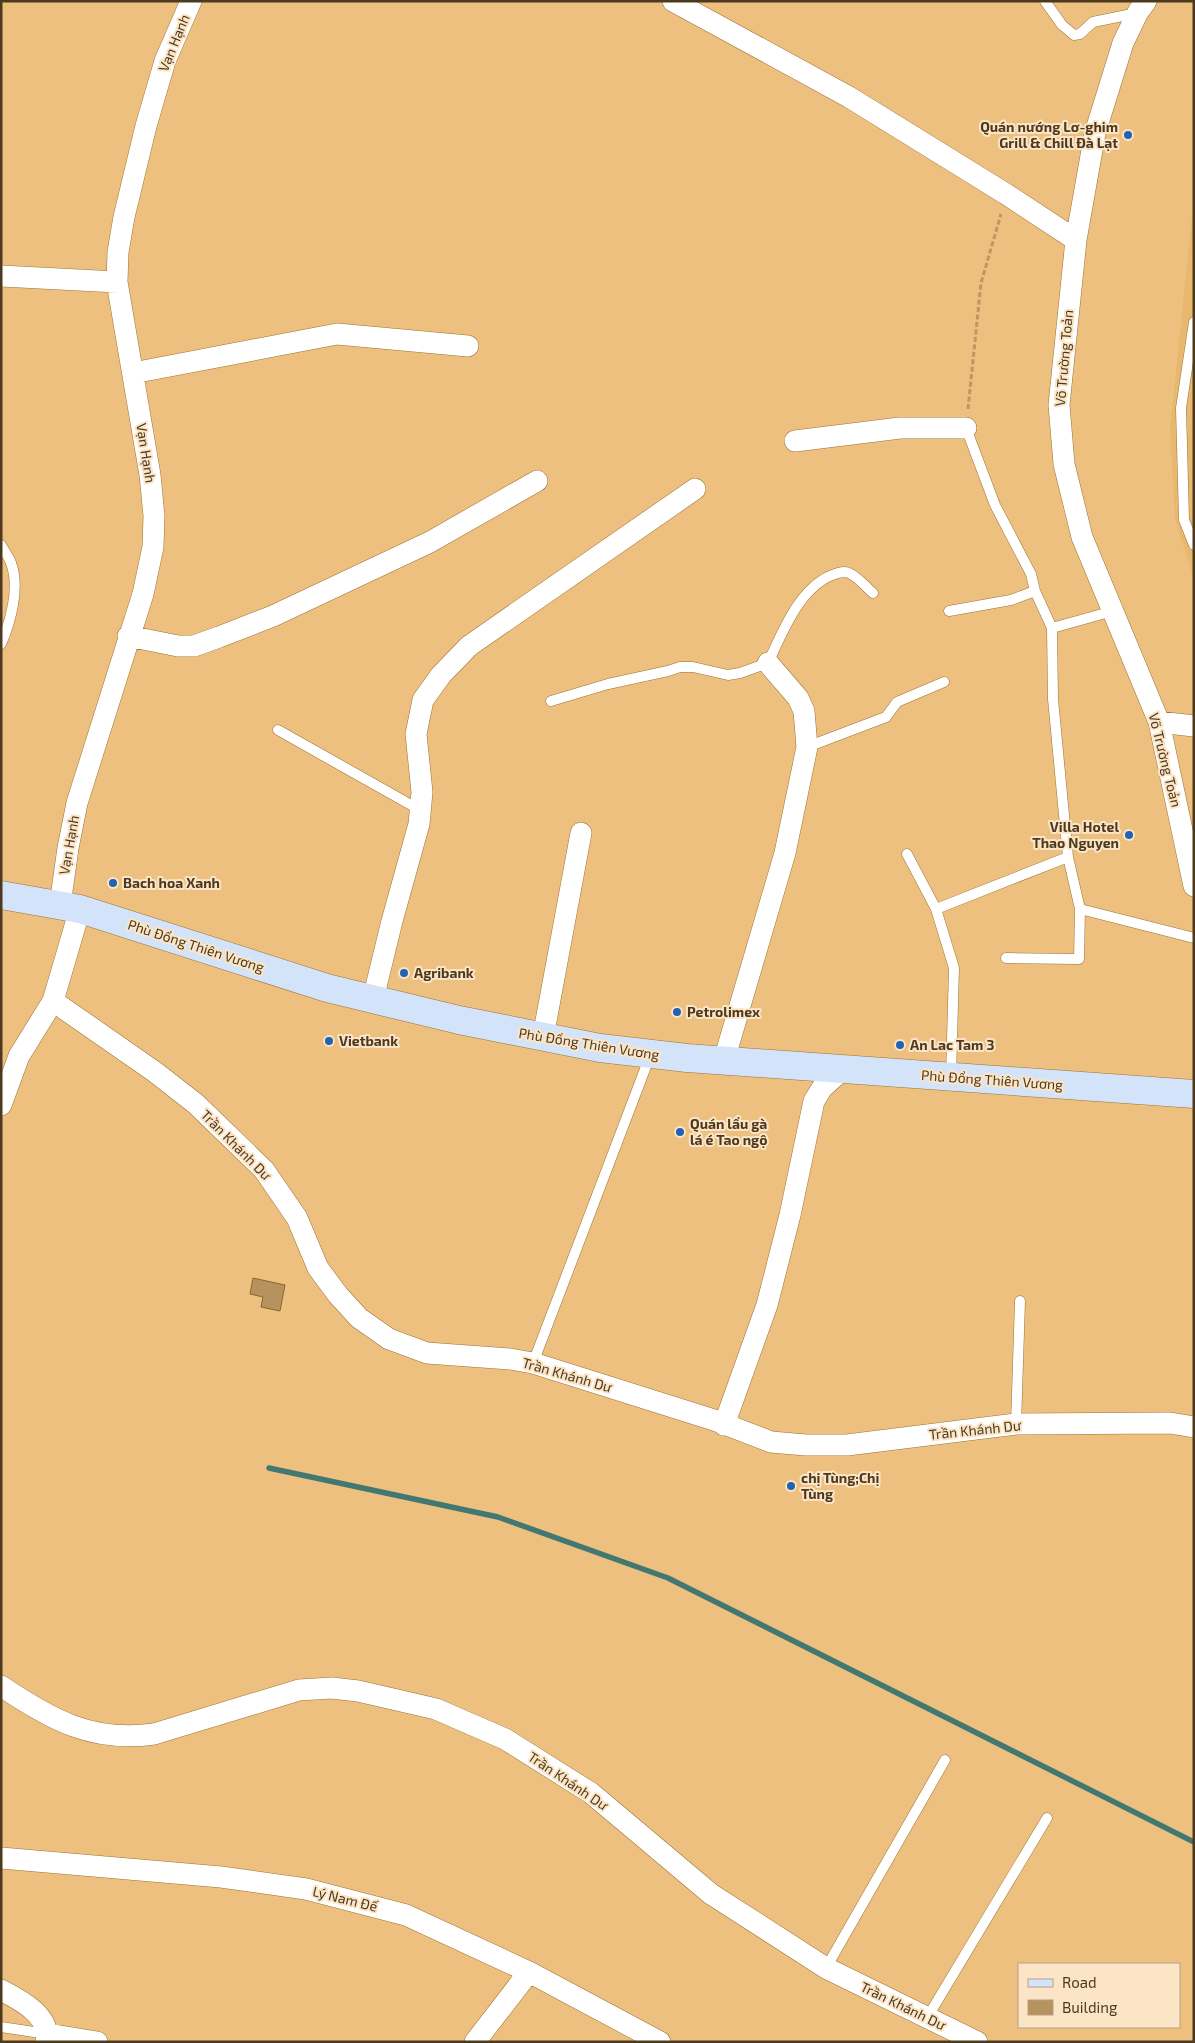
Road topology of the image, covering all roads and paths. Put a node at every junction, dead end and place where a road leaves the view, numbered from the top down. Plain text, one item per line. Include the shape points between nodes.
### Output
1 (191, 1) edge
2 (673, 1) edge
3 (1045, 1) edge
4 (1142, 7) edge
5 (1006, 194) junction
6 (1076, 240) junction
7 (1, 276) edge
8 (117, 282) junction
9 (1194, 322) edge
10 (468, 346) dead end
11 (133, 373) junction
12 (966, 428) junction
13 (795, 441) dead end
14 (538, 481) dead end
15 (695, 489) dead end
16 (1, 545) edge
17 (1194, 545) edge
18 (1035, 591) junction
19 (873, 593) dead end
20 (949, 611) dead end
21 (1113, 611) junction
22 (1052, 628) junction
23 (128, 636) junction
24 (1, 644) edge
25 (768, 663) junction
26 (944, 682) dead end
27 (551, 701) dead end
28 (1159, 722) junction
29 (1194, 726) edge
30 (278, 730) dead end
31 (806, 747) junction
32 (420, 810) junction
33 (581, 833) dead end
34 (906, 854) dead end
35 (1068, 857) junction
36 (1194, 886) edge
37 (1, 895) edge
38 (70, 907) junction
39 (936, 909) junction
40 (1080, 909) junction
41 (1194, 938) edge
42 (1006, 958) dead end
43 (373, 1000) junction
44 (53, 1001) junction
45 (543, 1037) junction
46 (651, 1055) junction
47 (724, 1060) junction
48 (843, 1069) junction
49 (951, 1078) junction
50 (1194, 1094) edge
51 (1, 1104) edge
52 (1020, 1301) dead end
53 (532, 1363) junction
54 (1016, 1424) junction
55 (724, 1425) junction
56 (1194, 1428) edge
57 (1, 1686) edge
58 (945, 1760) dead end
59 (1047, 1818) dead end
60 (1, 1858) edge
61 (826, 1968) junction
62 (529, 1972) junction
63 (1, 1990) edge
64 (927, 2018) junction
65 (1, 2028) edge
66 (47, 2038) edge
67 (97, 2042) edge
68 (476, 2042) edge
69 (660, 2042) edge
70 (978, 2042) edge

1 - 8 street, Vạn Hạnh via 165,61 146,126 124,217
2 - 5 street via 849,97
3 - 4 lane via 1062,25 1074,35 1080,34 1093,22
4 - 6 street, Võ Trường Toản via 1123,43 1095,133
5 - 6 street
5 - 12 path via 981,283
6 - 21 street, Võ Trường Toản via 1059,405 1064,464 1082,537
7 - 8 street
8 - 11 street, Vạn Hạnh
9 - 17 lane via 1181,408 1184,520
10 - 11 street via 337,334
11 - 23 street, Vạn Hạnh via 154,516 153,546 143,594
12 - 13 street via 900,428
12 - 18 lane via 995,505 1030,574
14 - 23 street via 430,542 274,616 219,637 194,646 178,646
15 - 32 street via 469,646 441,675 423,700 416,734 422,792
16 - 24 lane via 12,563 14,586 10,625
18 - 20 lane via 1011,600
18 - 22 lane
19 - 25 lane via 850,573 843,571 820,581 802,599
21 - 22 lane
21 - 28 street, Võ Trường Toản
22 - 35 lane via 1053,699
23 - 38 street, Vạn Hạnh via 77,803 68,848
25 - 27 lane via 728,675 680,666
25 - 31 street via 798,698 804,711
26 - 31 lane via 896,702 886,717
28 - 29 street
28 - 36 street, Võ Trường Toản
30 - 32 lane
31 - 47 street via 785,853
32 - 43 street
33 - 45 street
34 - 39 lane
35 - 39 lane
35 - 40 lane
37 - 38 main road, Phù Đổng Thiên Vương
38 - 43 main road, Phù Đổng Thiên Vương
38 - 44 street
39 - 49 lane via 954,968
40 - 41 lane
40 - 42 lane via 1079,959
43 - 45 main road, Phù Đổng Thiên Vương
44 - 51 street via 19,1056
44 - 53 street, Trần Khánh Dư via 196,1104 264,1170 298,1218 318,1268 359,1318 389,1339 427,1353
45 - 46 main road, Phù Đổng Thiên Vương
46 - 47 main road, Phù Đổng Thiên Vương
46 - 53 lane
47 - 48 main road, Phù Đổng Thiên Vương
48 - 49 main road, Phù Đổng Thiên Vương
48 - 55 street via 822,1088 814,1101 767,1305
49 - 50 main road, Phù Đổng Thiên Vương
52 - 54 lane
53 - 55 street, Trần Khánh Dư
54 - 55 street, Trần Khánh Dư via 847,1445 806,1446 771,1442
54 - 56 street, Trần Khánh Dư via 1170,1423
57 - 61 street, Trần Khánh Dư via 52,1719 113,1736 154,1734 299,1690 332,1688 436,1709 505,1739 591,1793 711,1894
58 - 61 lane
59 - 64 lane
60 - 62 street, Lý Nam Đế via 221,1877 306,1889 406,1915
61 - 64 street, Trần Khánh Dư
62 - 68 street
62 - 69 street, Lý Nam Đế
63 - 66 street via 32,2009 46,2026
64 - 70 street, Trần Khánh Dư
65 - 66 lane
66 - 67 street

